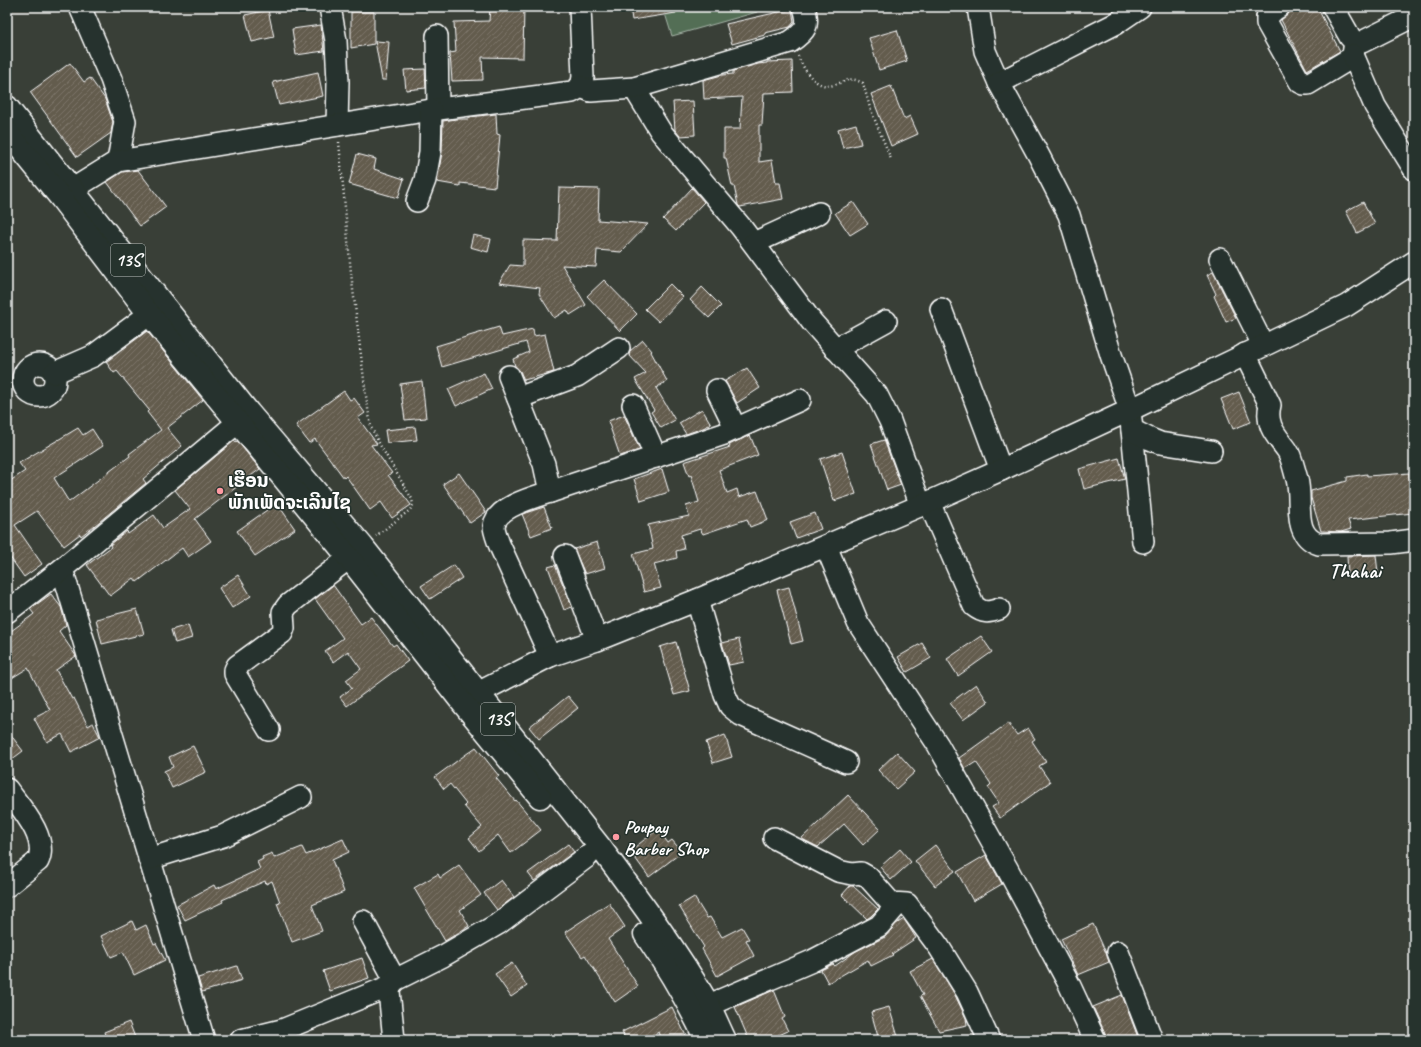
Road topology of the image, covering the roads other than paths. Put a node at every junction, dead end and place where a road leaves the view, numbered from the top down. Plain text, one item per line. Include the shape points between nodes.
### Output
1 (80, 7) edge
2 (330, 7) edge
3 (580, 7) edge
4 (804, 7) edge
5 (978, 7) edge
6 (1140, 7) edge
7 (1280, 7) edge
8 (1333, 7) edge
9 (1414, 16) edge
10 (437, 36) dead end
11 (1354, 49) junction
12 (999, 83) junction
13 (581, 87) junction
14 (634, 88) junction
15 (7, 107) edge
16 (435, 109) junction
17 (338, 125) junction
18 (7, 132) edge
19 (118, 161) junction
20 (1414, 169) edge
21 (67, 194) junction
22 (417, 201) dead end
23 (819, 213) dead end
24 (754, 243) junction
25 (1220, 259) dead end
26 (1414, 263) edge
27 (156, 309) junction
28 (941, 309) dead end
29 (886, 321) dead end
30 (620, 348) dead end
31 (835, 348) junction
32 (1254, 350) junction
33 (54, 373) dead end
34 (509, 376) dead end
35 (717, 390) dead end
36 (518, 398) junction
37 (800, 400) dead end
38 (633, 405) dead end
39 (243, 418) junction
40 (1131, 420) junction
41 (736, 429) junction
42 (1212, 451) dead end
43 (656, 457) junction
44 (1001, 470) junction
45 (550, 492) junction
46 (925, 504) junction
47 (1414, 540) edge
48 (1143, 542) dead end
49 (826, 546) junction
50 (356, 552) junction
51 (565, 556) dead end
52 (62, 569) junction
53 (697, 600) junction
54 (998, 609) dead end
55 (7, 612) edge
56 (597, 640) junction
57 (550, 656) junction
58 (469, 697) junction
59 (269, 730) dead end
60 (846, 762) dead end
61 (7, 789) edge
62 (301, 797) dead end
63 (774, 838) dead end
64 (588, 856) junction
65 (149, 859) junction
66 (7, 886) edge
67 (898, 904) junction
68 (363, 921) dead end
69 (1118, 952) dead end
70 (393, 983) junction
71 (709, 1005) junction
72 (204, 1040) edge
73 (241, 1040) edge
74 (394, 1040) edge
75 (706, 1040) edge
76 (725, 1040) edge
77 (989, 1040) edge
78 (1095, 1040) edge
79 (1152, 1040) edge

1 - 19 street via 111,79 125,121
2 - 17 street via 336,41
3 - 13 street via 583,77
4 - 14 street via 807,25 803,32 790,42
5 - 12 street via 985,51
6 - 12 street via 1115,24
7 - 11 street via 1267,17 1267,23 1300,82 1308,84 1350,58
8 - 11 street
9 - 11 street via 1387,28
10 - 16 street
11 - 20 street via 1375,106
12 - 40 street via 1069,215
13 - 14 street via 591,91
13 - 16 street via 572,92
14 - 24 street via 660,132
15 - 21 highway, 13S
16 - 17 street
16 - 22 street via 425,180
17 - 19 street
18 - 21 highway, 13S
19 - 21 street
21 - 27 highway, 13S
23 - 24 street
24 - 31 street via 812,322
25 - 32 street
26 - 32 street via 1346,306
27 - 33 street via 93,356
27 - 39 highway, 13S
28 - 44 street
29 - 31 street
30 - 36 street via 577,376
31 - 46 street via 877,395
32 - 40 street
32 - 47 street via 1270,406 1269,421 1287,450 1297,480 1301,527 1305,536 1319,544
34 - 36 street
35 - 41 street
36 - 45 street via 544,464
37 - 41 street
38 - 43 street
39 - 50 highway, 13S
39 - 52 street
40 - 42 street via 1150,439 1160,443
40 - 44 street
40 - 48 street
41 - 43 street
43 - 45 street
44 - 46 street
45 - 57 street via 504,510 496,519 494,527 499,544
46 - 49 street
46 - 54 street via 974,606 987,613
49 - 53 street
49 - 78 street via 858,624 938,745 1062,971
50 - 58 highway, 13S
50 - 59 street via 288,605 283,612 282,632 235,670
51 - 56 street
52 - 55 street
52 - 65 street
53 - 56 street
53 - 60 street via 724,695 730,706 741,715
56 - 57 street
57 - 58 street
58 - 64 highway, 13S
58 - 71 highway, 13S via 634,893 679,956
61 - 66 street via 37,834 41,847 38,861
62 - 65 street via 223,836
63 - 67 street via 838,871 861,873 868,877 891,903
64 - 70 street via 498,924
64 - 75 highway, 13S via 630,910 664,962
65 - 72 street
67 - 71 street via 879,926 812,961
67 - 77 street via 907,904 939,947 967,992
68 - 70 street
69 - 79 street
70 - 73 street via 282,1030
70 - 74 street via 389,991
71 - 76 highway, 13S

